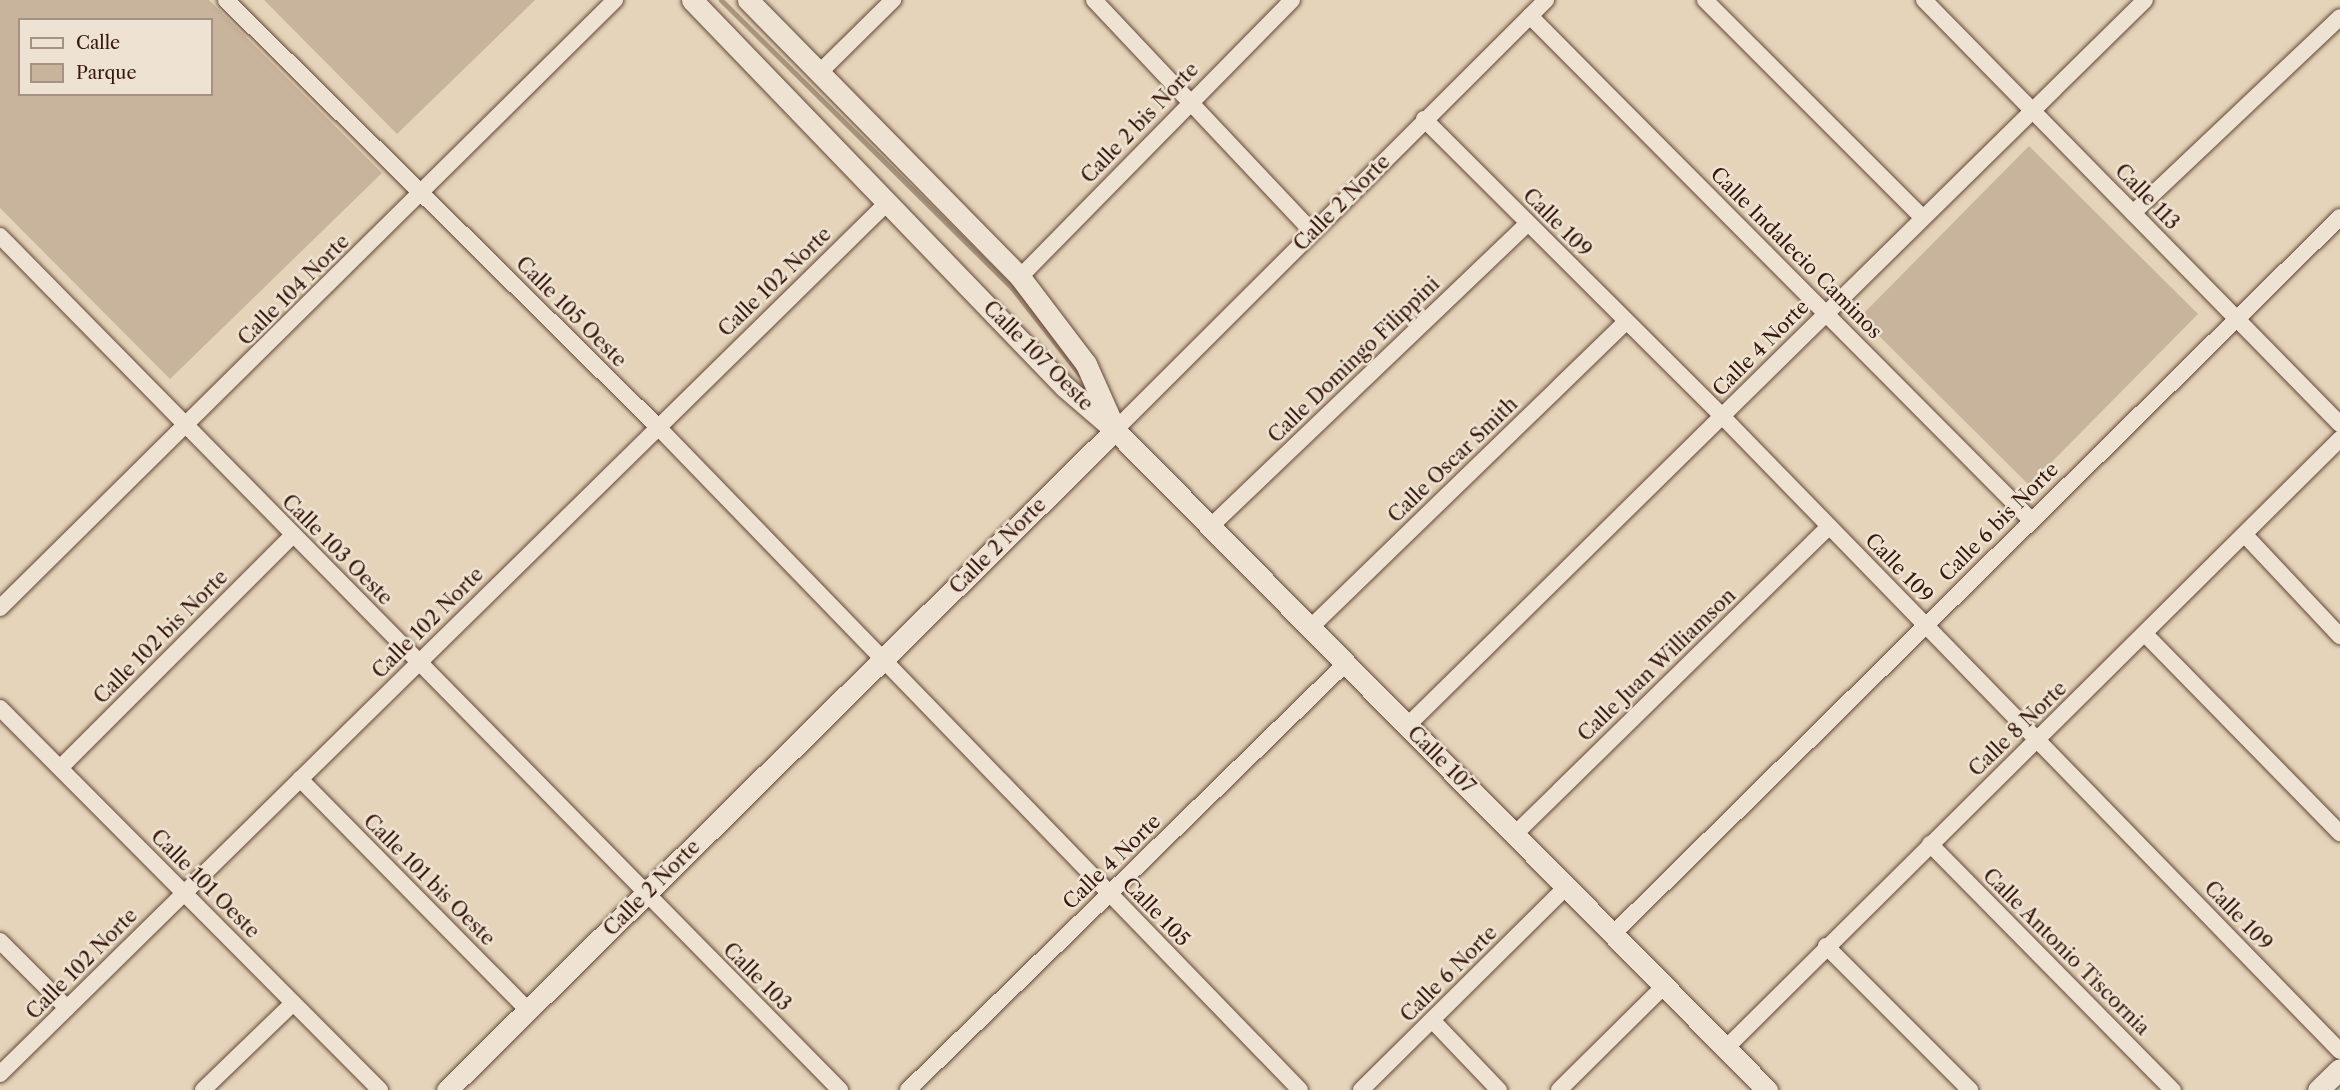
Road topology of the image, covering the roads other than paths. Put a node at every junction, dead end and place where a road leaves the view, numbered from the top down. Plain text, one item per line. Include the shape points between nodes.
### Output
1 (226, 0) edge
2 (615, 0) edge
3 (692, 0) edge
4 (748, 0) edge
5 (893, 0) edge
6 (1094, 0) edge
7 (1292, 0) edge
8 (1546, 0) edge
9 (1705, 0) edge
10 (1924, 0) edge
11 (2139, 2) edge
12 (1530, 16) junction
13 (2340, 17) edge
14 (820, 72) junction
15 (1189, 102) junction
16 (2032, 111) junction
17 (1424, 119) junction
18 (421, 194) junction
19 (887, 203) junction
20 (2133, 213) junction
21 (1922, 217) junction
22 (2340, 217) edge
23 (1528, 223) junction
24 (1314, 232) junction
25 (0, 236) edge
26 (1020, 277) junction
27 (1826, 314) junction
28 (2236, 318) junction
29 (1626, 322) junction
30 (1722, 416) junction
31 (2340, 424) edge
32 (657, 426) junction
33 (186, 428) junction
34 (1115, 430) junction
35 (2340, 439) edge
36 (2031, 520) junction
37 (1829, 526) junction
38 (1210, 527) junction
39 (2244, 535) junction
40 (293, 536) junction
41 (0, 608) edge
42 (1926, 625) junction
43 (1310, 628) junction
44 (2145, 634) junction
45 (2340, 636) edge
46 (880, 661) junction
47 (418, 662) junction
48 (1345, 664) junction
49 (0, 708) edge
50 (1407, 726) junction
51 (2038, 740) junction
52 (60, 768) junction
53 (300, 779) junction
54 (2340, 833) edge
55 (1514, 835) junction
56 (1930, 844) junction
57 (1566, 887) junction
58 (184, 893) junction
59 (645, 894) junction
60 (1108, 894) junction
61 (1613, 934) junction
62 (0, 941) edge
63 (1826, 946) junction
64 (1664, 986) junction
65 (293, 1003) junction
66 (67, 1008) junction
67 (528, 1010) junction
68 (1432, 1020) junction
69 (1726, 1048) junction
70 (2340, 1051) edge
71 (2340, 1068) edge
72 (0, 1074) edge
73 (203, 1090) edge
74 (380, 1090) edge
75 (447, 1090) edge
76 (840, 1090) edge
77 (908, 1090) edge
78 (1300, 1090) edge
79 (1361, 1090) edge
80 (1499, 1090) edge
81 (1559, 1090) edge
82 (1767, 1090) edge
83 (1970, 1090) edge
84 (2173, 1090) edge
85 (2318, 1090) edge

1 - 18 street, Calle 105 Oeste
2 - 18 street, Calle 104 Norte
3 - 19 street, Calle 107 Oeste
4 - 14 street, Calle 107 Oeste
5 - 14 street
6 - 15 street
7 - 15 street, Calle 2 bis Norte
8 - 12 street, Calle 2 Norte
9 - 21 street
10 - 16 street, Calle 113
11 - 16 street, Calle 4 Norte
12 - 17 street, Calle 2 Norte
12 - 27 street, Calle Indalecio Caminos
13 - 20 street
14 - 26 street, Calle 107 Oeste
15 - 24 street
15 - 26 street, Calle 2 bis Norte
16 - 20 street, Calle 113
16 - 21 street, Calle 4 Norte
17 - 23 street, Calle 109
17 - 24 street, Calle 2 Norte
18 - 32 street, Calle 105 Oeste
18 - 33 street, Calle 104 Norte
19 - 32 street, Calle 102 Norte
19 - 34 street, Calle 107 Oeste via 1065,387
20 - 28 street, Calle 113
21 - 27 street, Calle 4 Norte
22 - 28 street, Calle 6 bis Norte
23 - 29 street, Calle 109
23 - 38 street, Calle Domingo Filippini
24 - 34 street, Calle 2 Norte
25 - 33 street, Calle 103 Oeste
26 - 34 street, Calle 107 Oeste via 1086,364
27 - 30 street, Calle 4 Norte
27 - 36 street, Calle Indalecio Caminos
28 - 31 street, Calle 113
28 - 36 street, Calle 6 bis Norte
29 - 30 street, Calle 109
29 - 43 street, Calle Oscar Smith
30 - 37 street, Calle 109
30 - 50 street, Calle 4 Norte
32 - 46 street, Calle 105 Oeste
32 - 47 street, Calle 102 Norte
33 - 40 street, Calle 103 Oeste
33 - 41 street, Calle 104 Norte
34 - 38 street, Calle 107
34 - 46 street, Calle 2 Norte
35 - 39 street, Calle 8 Norte
36 - 42 street, Calle 6 bis Norte
37 - 42 street, Calle 109
37 - 55 street, Calle Juan Williamson
38 - 43 street, Calle 107
39 - 44 street, Calle 8 Norte
39 - 45 street
40 - 47 street, Calle 103 Oeste
40 - 52 street, Calle 102 bis Norte
42 - 51 street, Calle 109
42 - 61 street, Calle 6 bis Norte
43 - 48 street, Calle 107
44 - 51 street, Calle 8 Norte
44 - 54 street
46 - 59 street, Calle 2 Norte
46 - 60 street, Calle 105
47 - 53 street, Calle 102 Norte
47 - 59 street, Calle 103 Oeste
48 - 50 street, Calle 107
48 - 60 street, Calle 4 Norte
49 - 52 street, Calle 101 Oeste
50 - 55 street, Calle 107
51 - 56 street, Calle 8 Norte
51 - 70 street, Calle 109
52 - 58 street, Calle 101 Oeste
53 - 58 street, Calle 102 Norte
53 - 67 street, Calle 101 bis Oeste
55 - 57 street, Calle 107
56 - 63 street, Calle 8 Norte
56 - 84 street, Calle Antonio Tiscornia
57 - 61 street, Calle 107
57 - 68 street, Calle 6 Norte
58 - 65 street, Calle 101 Oeste
58 - 66 street, Calle 102 Norte
59 - 67 street, Calle 2 Norte
59 - 76 street, Calle 103
60 - 77 street, Calle 4 Norte
60 - 78 street, Calle 105
61 - 64 street, Calle 107
62 - 66 street
63 - 69 street, Calle 8 Norte
63 - 83 street
64 - 69 street, Calle 107
64 - 81 street
65 - 73 street
65 - 74 street, Calle 101 Oeste
66 - 72 street, Calle 102 Norte
67 - 75 street, Calle 2 Norte
68 - 79 street, Calle 6 Norte
68 - 80 street
69 - 82 street, Calle 107
71 - 85 street

